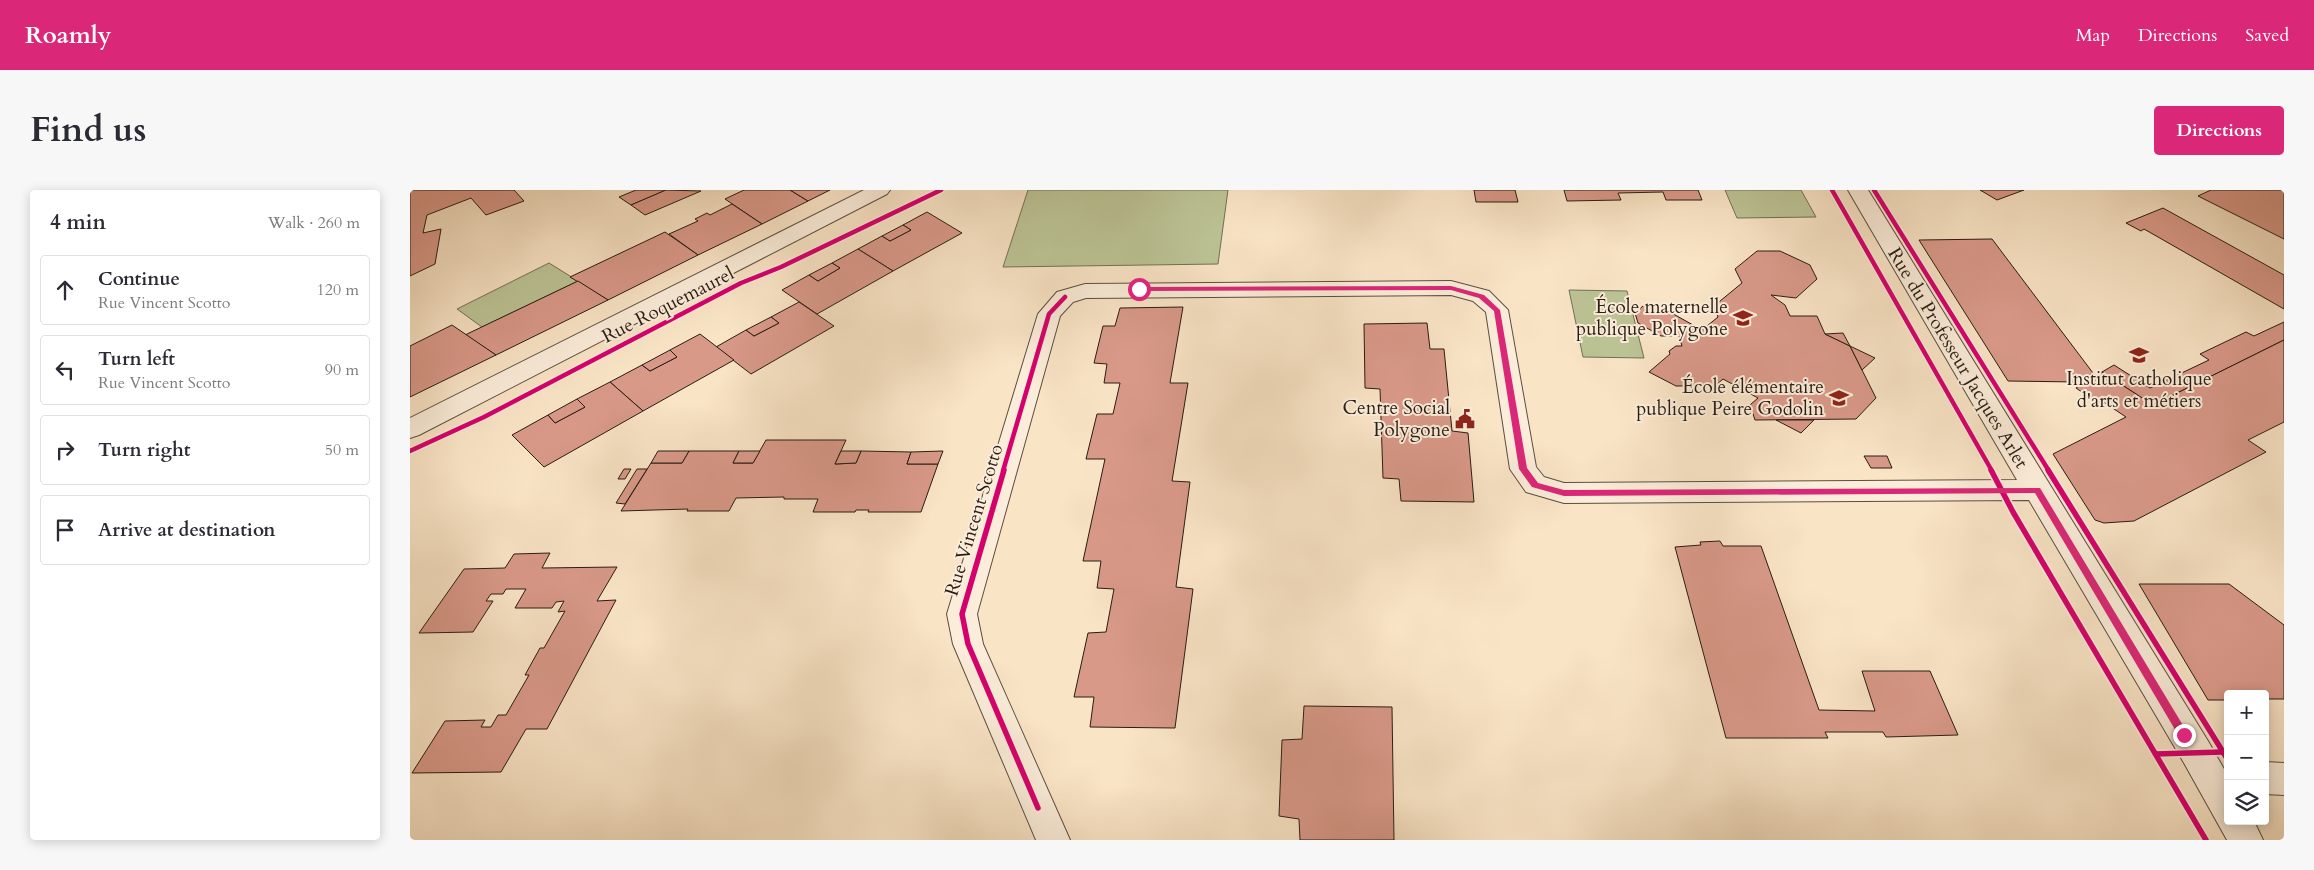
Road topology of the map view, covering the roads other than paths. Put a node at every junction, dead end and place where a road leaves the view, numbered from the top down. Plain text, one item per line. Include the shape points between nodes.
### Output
1 (880, 190) edge
2 (1858, 190) edge
3 (410, 429) edge
4 (2037, 490) junction
5 (2269, 778) edge
6 (2219, 779) edge
7 (2284, 779) edge
8 (2224, 796) edge
9 (2237, 825) edge
10 (1053, 840) edge
11 (2246, 840) edge

1 - 3 street, Rue Roquemaurel
2 - 4 street, Rue du Professeur Jacques Arlet
4 - 6 street, Rue du Professeur Jacques Arlet
4 - 10 street, Rue Vincent Scotto via 1564,493 1535,485 1523,469 1497,310 1482,296 1451,288 1139,289 1085,291 1065,297 1049,314 962,614 968,644
5 - 7 street
6 - 8 street, Rue du Professeur Jacques Arlet
9 - 11 street

